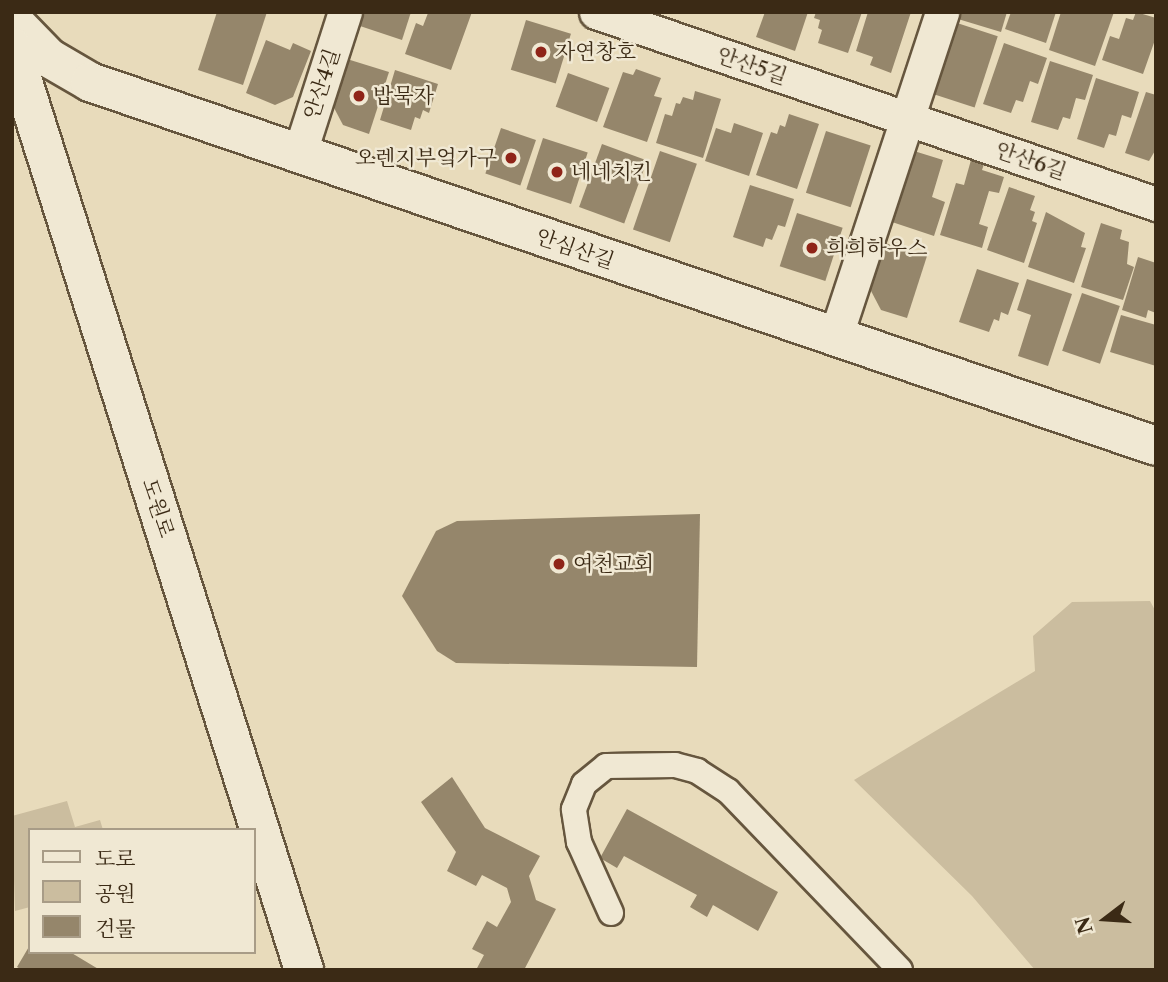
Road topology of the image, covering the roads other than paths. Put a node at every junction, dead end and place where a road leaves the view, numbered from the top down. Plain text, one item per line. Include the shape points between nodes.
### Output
1 (345, 12) edge
2 (596, 12) edge
3 (942, 12) edge
4 (12, 20) edge
5 (12, 47) edge
6 (907, 119) junction
7 (299, 155) junction
8 (1156, 204) edge
9 (835, 338) junction
10 (1156, 446) edge
11 (611, 913) dead end
12 (304, 970) edge
13 (900, 970) edge

1 - 7 street, 안산4길
2 - 6 street, 안산5길
3 - 6 street
4 - 7 street, 안심산길 via 49,58 77,76
5 - 12 street, 도원로
6 - 8 street, 안산6길
6 - 9 street
7 - 9 street, 안심산길
9 - 10 street, 안심산길
11 - 13 street via 579,842 574,809 584,784 606,766 675,765 697,771 728,791

